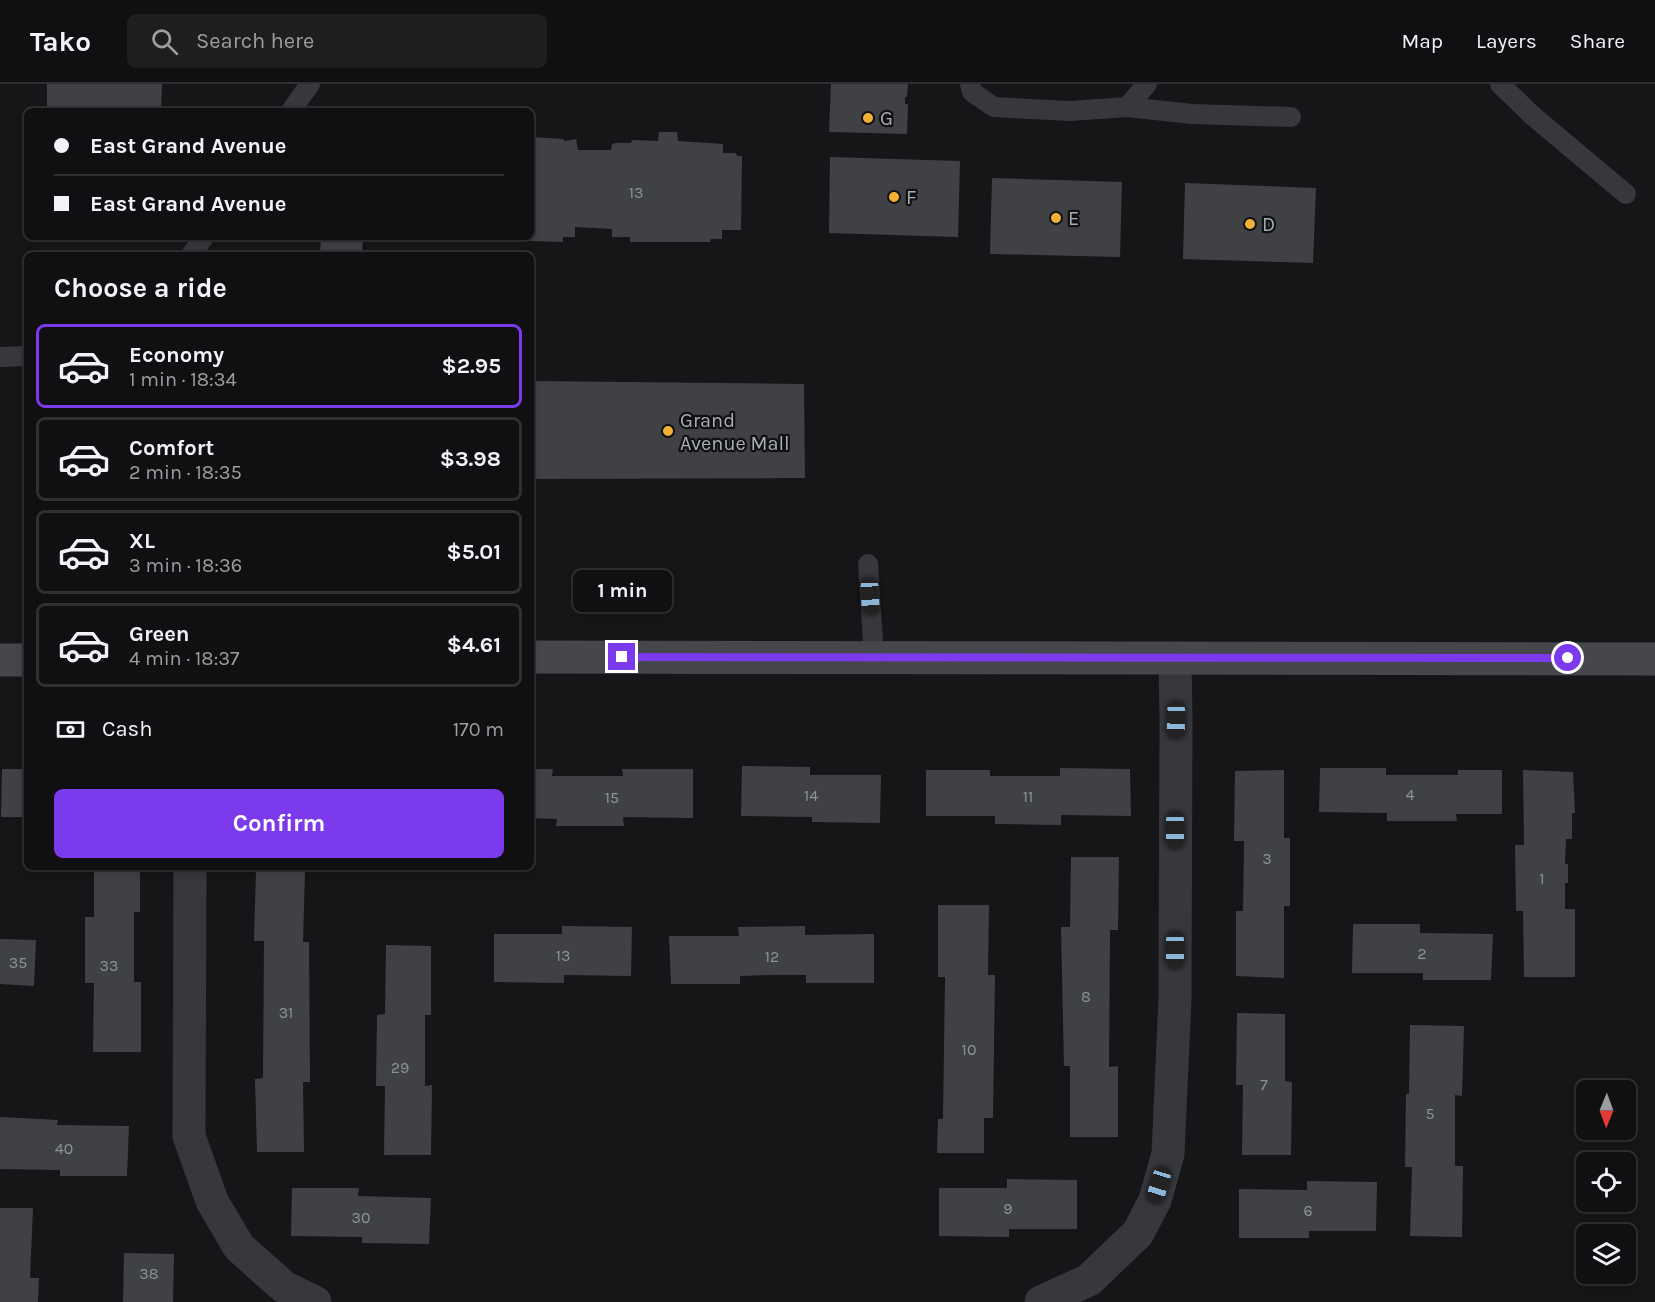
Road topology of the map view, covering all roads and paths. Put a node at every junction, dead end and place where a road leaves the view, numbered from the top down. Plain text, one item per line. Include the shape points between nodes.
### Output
1 (309, 84) edge
2 (970, 84) edge
3 (1147, 84) edge
4 (1500, 84) edge
5 (1127, 107) junction
6 (293, 108) edge
7 (1292, 117) dead end
8 (1626, 194) dead end
9 (24, 356) edge
10 (0, 357) edge
11 (868, 564) dead end
12 (534, 657) edge
13 (874, 657) junction
14 (1174, 658) junction
15 (1655, 659) edge
16 (0, 660) edge
17 (24, 660) edge
18 (190, 870) edge
19 (315, 1302) edge
20 (1041, 1302) edge

1 - 6 lane
2 - 5 lane via 972,92 994,107 1070,111
3 - 5 lane
4 - 8 lane
5 - 7 lane via 1192,114
9 - 10 lane
11 - 13 lane
12 - 13 street
13 - 14 street
14 - 15 street
14 - 20 street via 1175,998 1168,1154 1155,1200 1138,1233 1089,1280
16 - 17 street
18 - 19 street via 189,1136 212,1201 239,1247 284,1287

